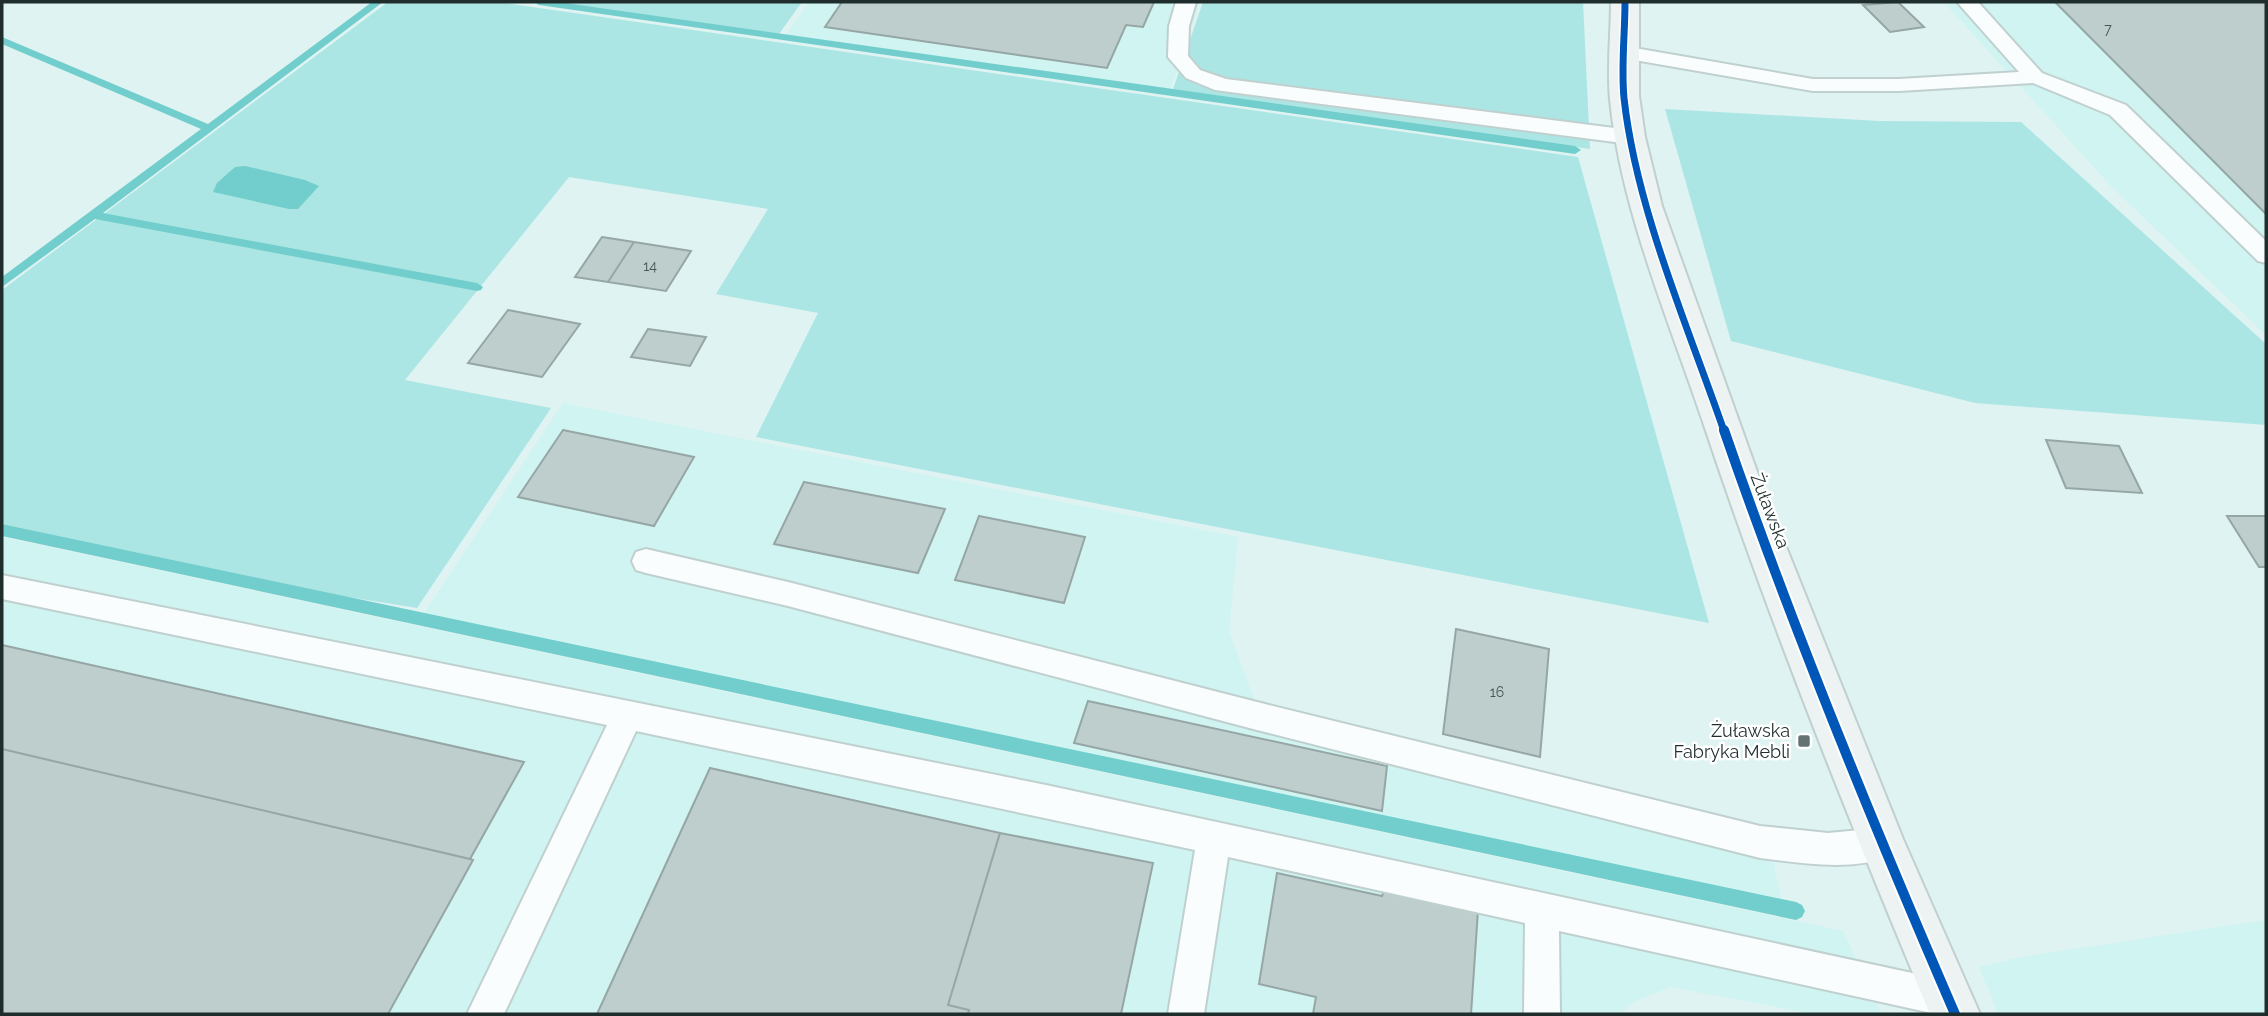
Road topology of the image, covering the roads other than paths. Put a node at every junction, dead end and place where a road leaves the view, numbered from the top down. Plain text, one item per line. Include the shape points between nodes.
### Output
1 (1186, 2) edge
2 (1625, 2) edge
3 (1967, 2) edge
4 (1623, 52) junction
5 (2035, 77) junction
6 (1630, 137) junction
7 (2266, 255) edge
8 (646, 561) dead end
9 (2, 587) edge
10 (627, 716) junction
11 (1214, 838) junction
12 (1882, 844) junction
13 (1542, 910) junction
14 (1952, 1007) edge
15 (485, 1014) edge
16 (1186, 1014) edge
17 (1542, 1014) edge

1 - 6 lane via 1178,57 1194,74 1222,85
2 - 4 street, Żuławska
3 - 5 lane
4 - 5 lane via 1812,85
4 - 6 street, Żuławska
5 - 7 lane via 2118,110
6 - 12 street, Żuławska via 1646,206 1746,494
8 - 12 lane via 1760,842 1828,849
9 - 10 lane
10 - 11 lane
10 - 15 lane
11 - 13 lane
11 - 16 lane
12 - 14 street, Żuławska
13 - 14 lane
13 - 17 lane

